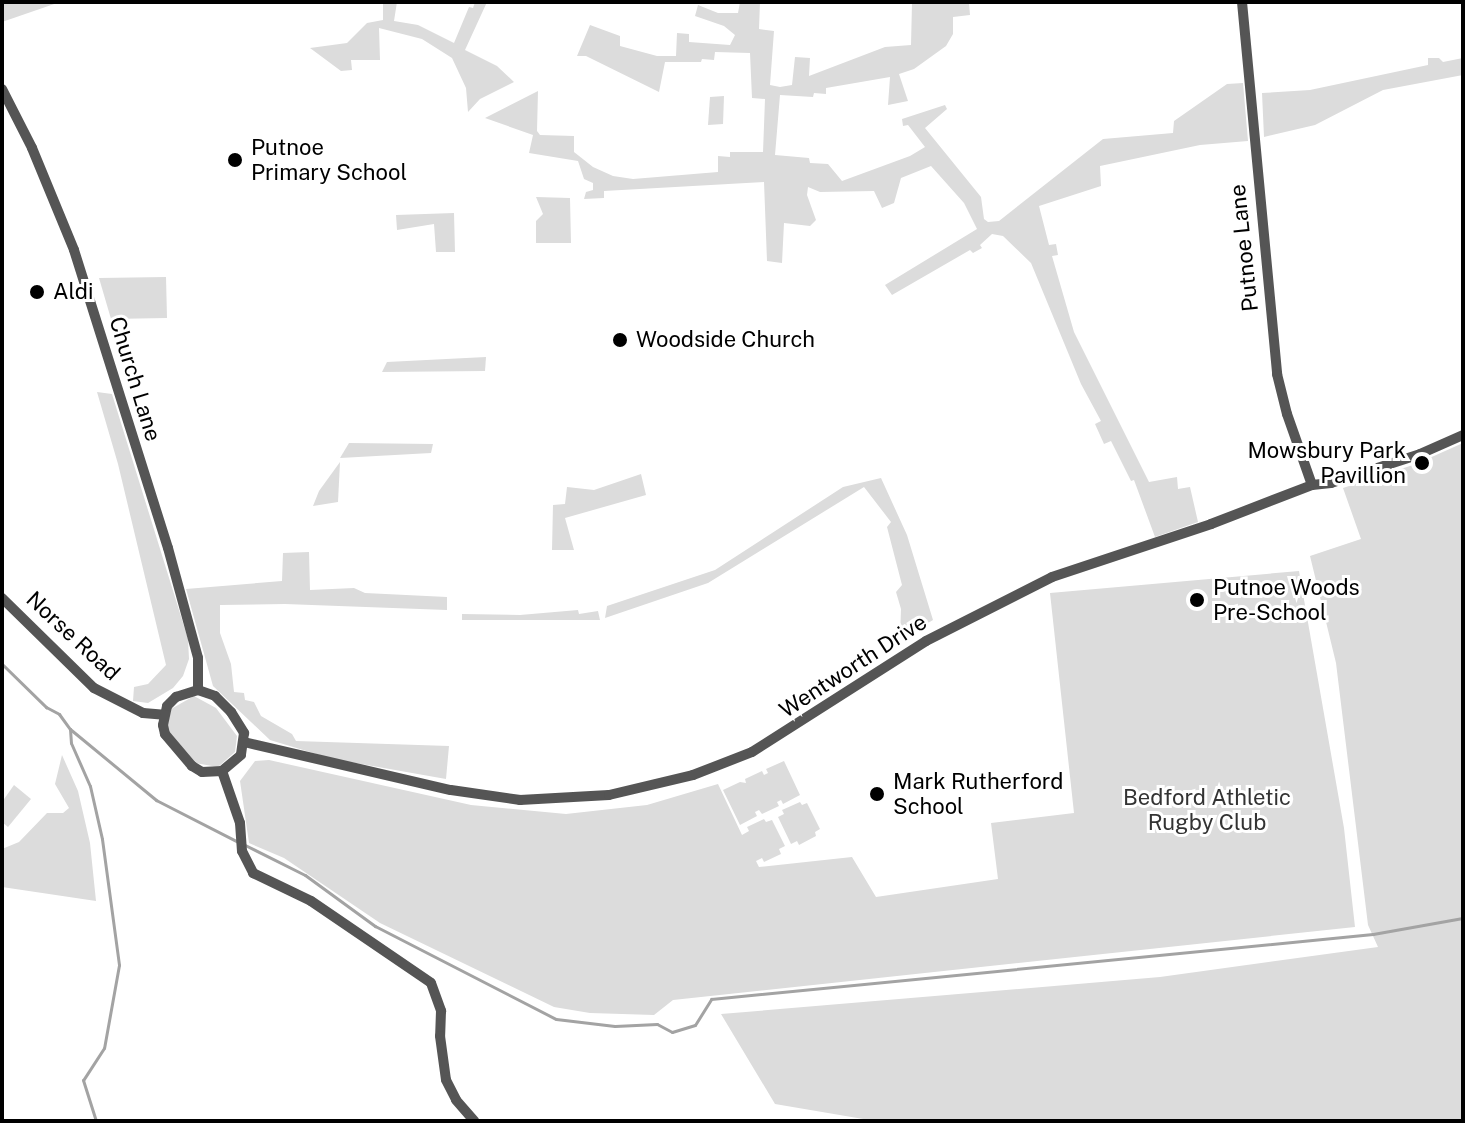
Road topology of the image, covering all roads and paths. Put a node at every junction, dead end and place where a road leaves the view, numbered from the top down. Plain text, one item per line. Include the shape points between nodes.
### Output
1 (1242, 2) edge
2 (2, 89) edge
3 (1463, 435) edge
4 (1312, 485) junction
5 (2, 598) edge
6 (198, 690) junction
7 (164, 715) junction
8 (244, 742) junction
9 (222, 771) junction
10 (474, 1121) edge

1 - 4 street, Putnoe Lane via 1277,374
2 - 6 street, Church Lane via 74,250 168,548 198,658
3 - 4 street, Wentworth Drive via 1346,479
4 - 8 street, Wentworth Drive via 1052,577 926,641 752,752 693,775 609,795 520,800 451,790
5 - 7 street, Norse Road via 94,688 143,713
6 - 7 street via 176,697
6 - 8 street via 215,696 231,712
7 - 9 street via 165,734 192,766 202,772
8 - 9 street via 235,762
9 - 10 street via 240,823 242,851 253,873 311,901 431,983 441,1011 446,1080

